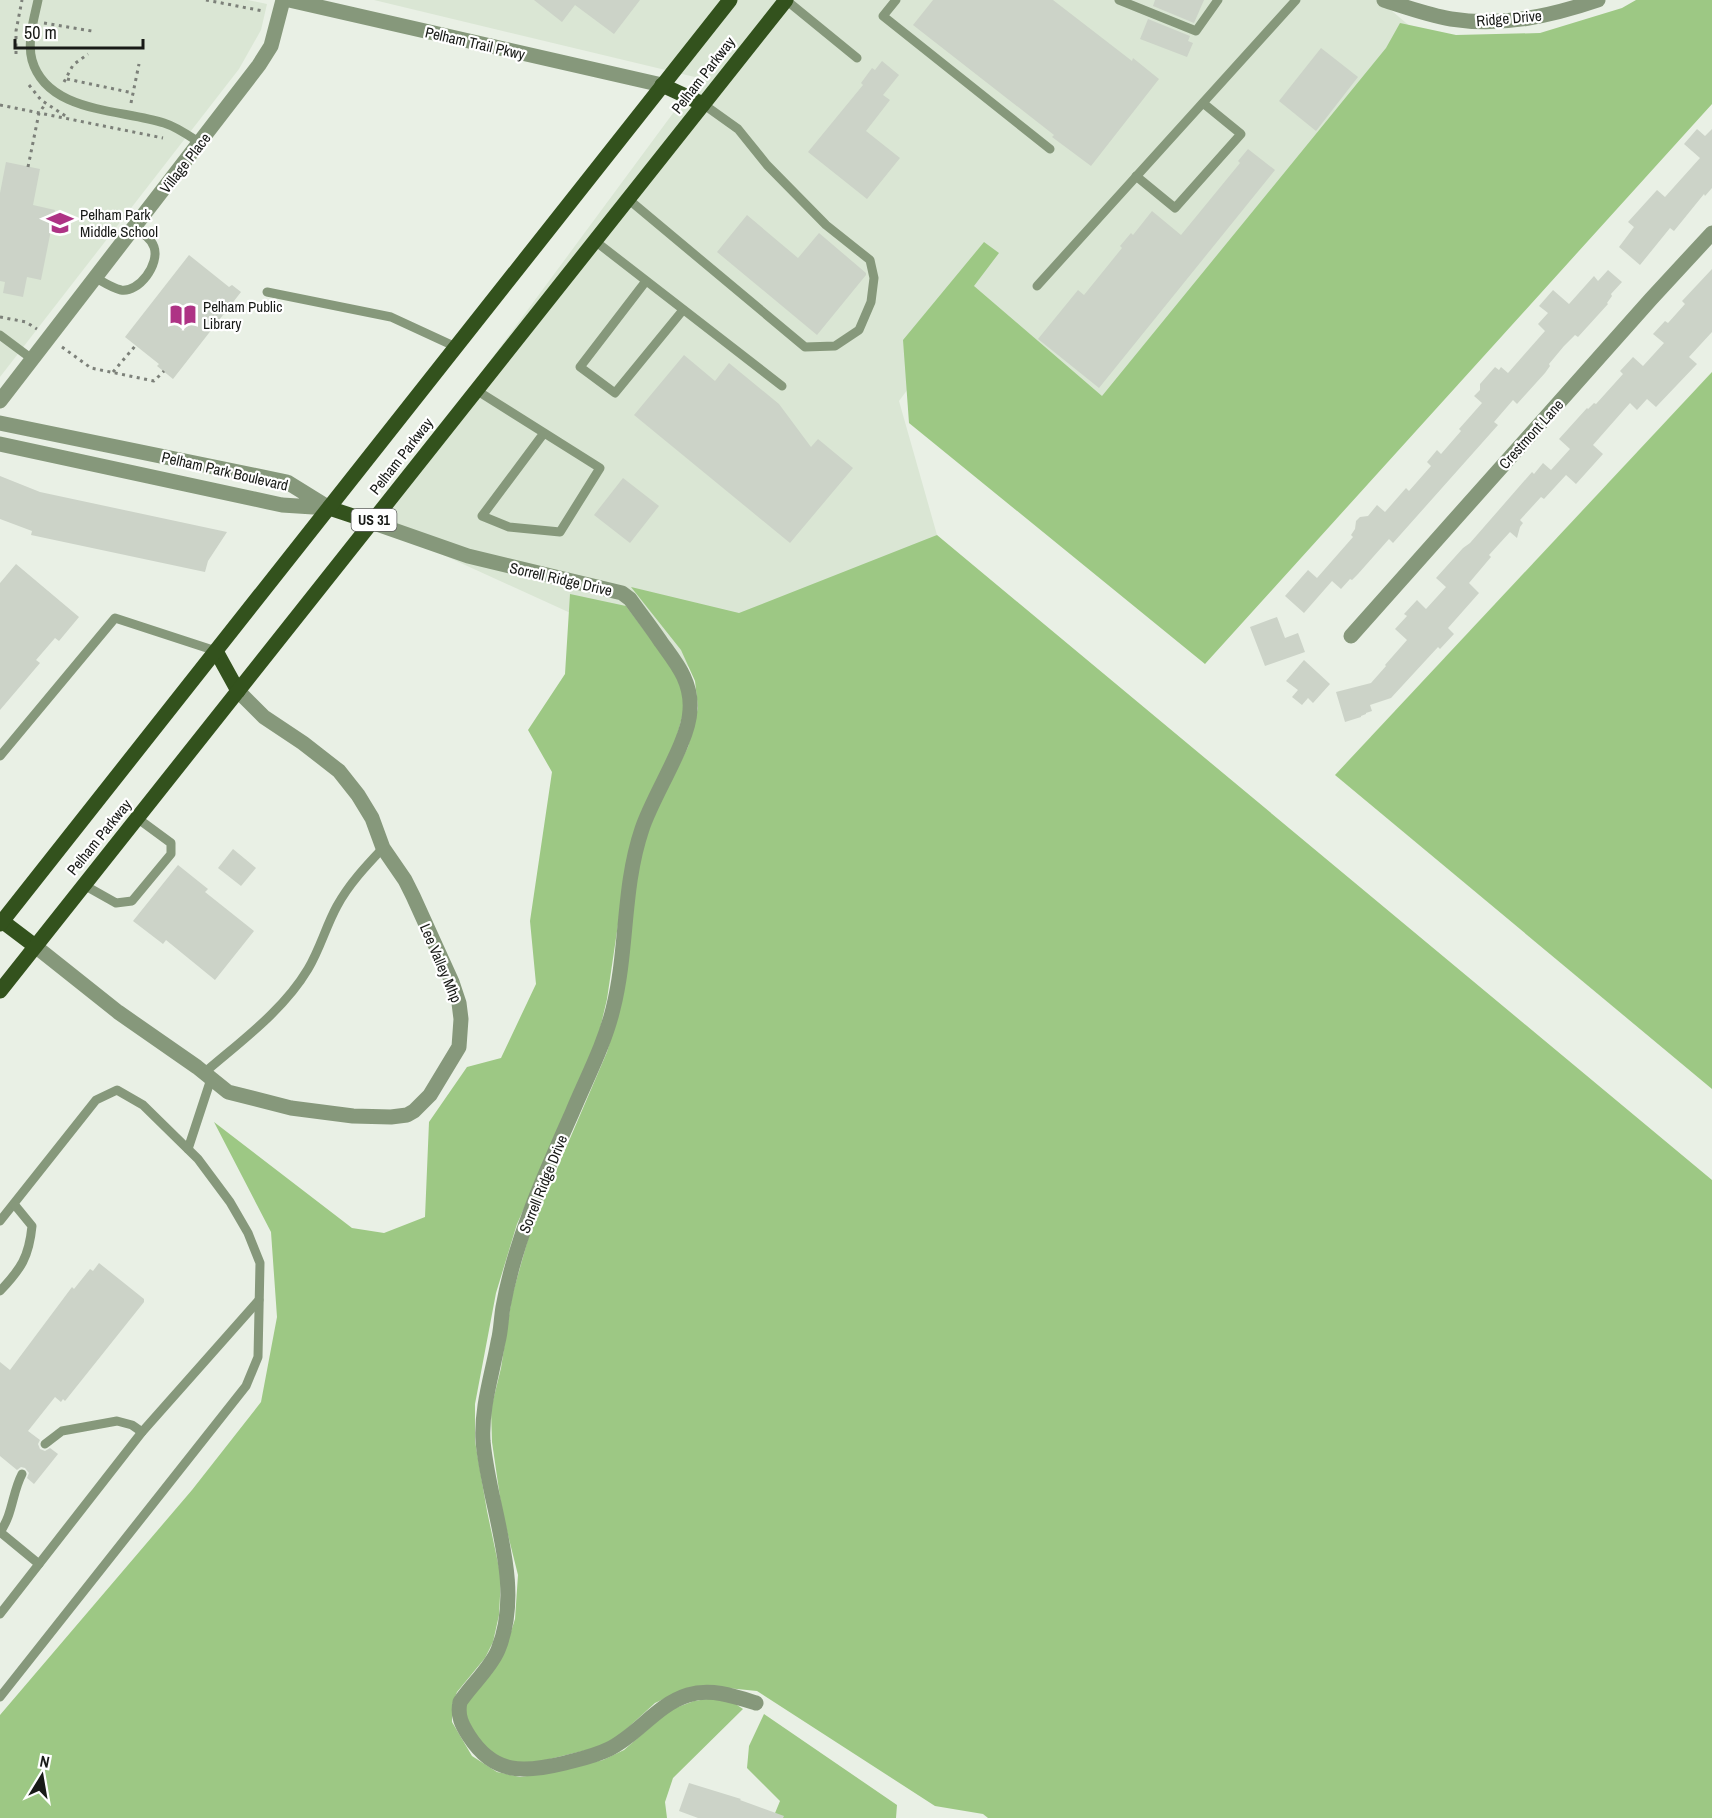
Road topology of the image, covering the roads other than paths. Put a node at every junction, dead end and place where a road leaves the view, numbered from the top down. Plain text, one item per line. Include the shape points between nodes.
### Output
1 (38, 0) edge
2 (289, 0) edge
3 (730, 0) edge
4 (786, 0) edge
5 (896, 0) edge
6 (1119, 0) edge
7 (1218, 0) edge
8 (1296, 0) edge
9 (1384, 0) edge
10 (1598, 0) edge
11 (282, 7) edge
12 (856, 58) dead end
13 (662, 85) junction
14 (1203, 103) junction
15 (704, 104) junction
16 (200, 143) junction
17 (1050, 149) dead end
18 (1136, 176) junction
19 (628, 199) junction
20 (134, 228) junction
21 (1712, 233) edge
22 (595, 241) junction
23 (96, 278) junction
24 (646, 281) junction
25 (1036, 286) dead end
26 (267, 292) dead end
27 (683, 309) junction
28 (0, 335) edge
29 (456, 347) junction
30 (32, 359) junction
31 (782, 386) dead end
32 (476, 390) junction
33 (0, 401) edge
34 (0, 423) edge
35 (544, 433) junction
36 (0, 444) edge
37 (329, 508) junction
38 (371, 522) junction
39 (1351, 636) dead end
40 (216, 651) junction
41 (238, 691) junction
42 (0, 756) edge
43 (137, 818) junction
44 (383, 848) junction
45 (84, 885) junction
46 (1, 921) edge
47 (35, 946) junction
48 (0, 991) edge
49 (208, 1076) junction
50 (188, 1149) junction
51 (14, 1204) junction
52 (0, 1221) edge
53 (0, 1291) edge
54 (259, 1300) junction
55 (142, 1432) junction
56 (45, 1444) dead end
57 (22, 1474) dead end
58 (39, 1564) junction
59 (0, 1614) edge
60 (0, 1697) edge
61 (756, 1703) dead end

1 - 16 lane via 32,60 50,89 65,99 166,124
2 - 13 street, Pelham Trail Pkwy
3 - 13 main road, Pelham Parkway / US 31
4 - 12 lane
4 - 15 main road, Pelham Parkway / US 31
5 - 17 lane via 883,16
6 - 7 lane via 1196,31
8 - 14 lane
9 - 10 street, Ridge Drive via 1450,19 1490,22 1543,16
11 - 16 street, Village Place via 271,46
13 - 15 main road
13 - 29 main road, Pelham Parkway / US 31
14 - 18 lane
14 - 18 lane via 1241,134 1175,208
15 - 19 main road, Pelham Parkway / US 31
15 - 19 lane via 738,129 819,218 870,260 874,278 871,302 859,330 835,346 805,346
16 - 20 street, Village Place
18 - 25 lane
19 - 22 main road, Pelham Parkway / US 31
20 - 23 street, Village Place
20 - 23 lane via 147,237 156,256 141,282 122,290
21 - 39 street, Crestmont Lane
22 - 24 lane
22 - 32 main road, Pelham Parkway / US 31
23 - 30 street, Village Place
24 - 27 lane
24 - 27 lane via 580,367 615,393
26 - 29 lane via 391,317
27 - 31 lane
28 - 30 lane
29 - 37 main road, Pelham Parkway / US 31
30 - 33 street, Village Place
32 - 35 lane
32 - 38 main road, Pelham Parkway / US 31
34 - 37 street, Pelham Park Boulevard via 287,482
35 - 35 lane via 600,468 560,532 509,528 482,516
36 - 37 street, Pelham Park Boulevard via 282,505
37 - 38 main road
37 - 40 main road, Pelham Parkway / US 31
38 - 41 main road, Pelham Parkway / US 31
38 - 61 street, Sorrell Ridge Drive via 468,556 622,593 678,663 690,696 688,726 651,806 634,855 613,1008 601,1047 537,1197 510,1274 488,1390 483,1440 507,1571 506,1620 496,1654 460,1702 460,1722 489,1760 527,1770 612,1748 661,1709 688,1695 723,1693
40 - 41 main road
40 - 42 lane via 115,618
40 - 46 main road, Pelham Parkway / US 31
41 - 43 main road, Pelham Parkway / US 31
41 - 44 street, Lee Valley Mhp via 264,717 339,771 372,818
43 - 45 main road, Pelham Parkway / US 31
43 - 45 lane via 171,843 171,854 132,901 116,903
44 - 49 lane via 349,886 308,969 288,998
44 - 49 street, Lee Valley Mhp via 405,880 459,1003 459,1047 430,1095 407,1115 353,1116 251,1100 228,1092
45 - 47 main road, Pelham Parkway / US 31
46 - 47 main road
47 - 48 main road, Pelham Parkway / US 31
47 - 49 street, Lee Valley Mhp
49 - 50 lane
50 - 51 lane via 143,1105 117,1090 96,1100
50 - 54 lane via 249,1233 260,1263
51 - 52 lane
51 - 53 lane via 32,1226 30,1248 15,1275
54 - 55 lane
54 - 60 lane via 258,1357 246,1386
55 - 56 lane via 117,1421 62,1431
55 - 58 lane
57 - 58 lane via 0,1532
58 - 59 lane

